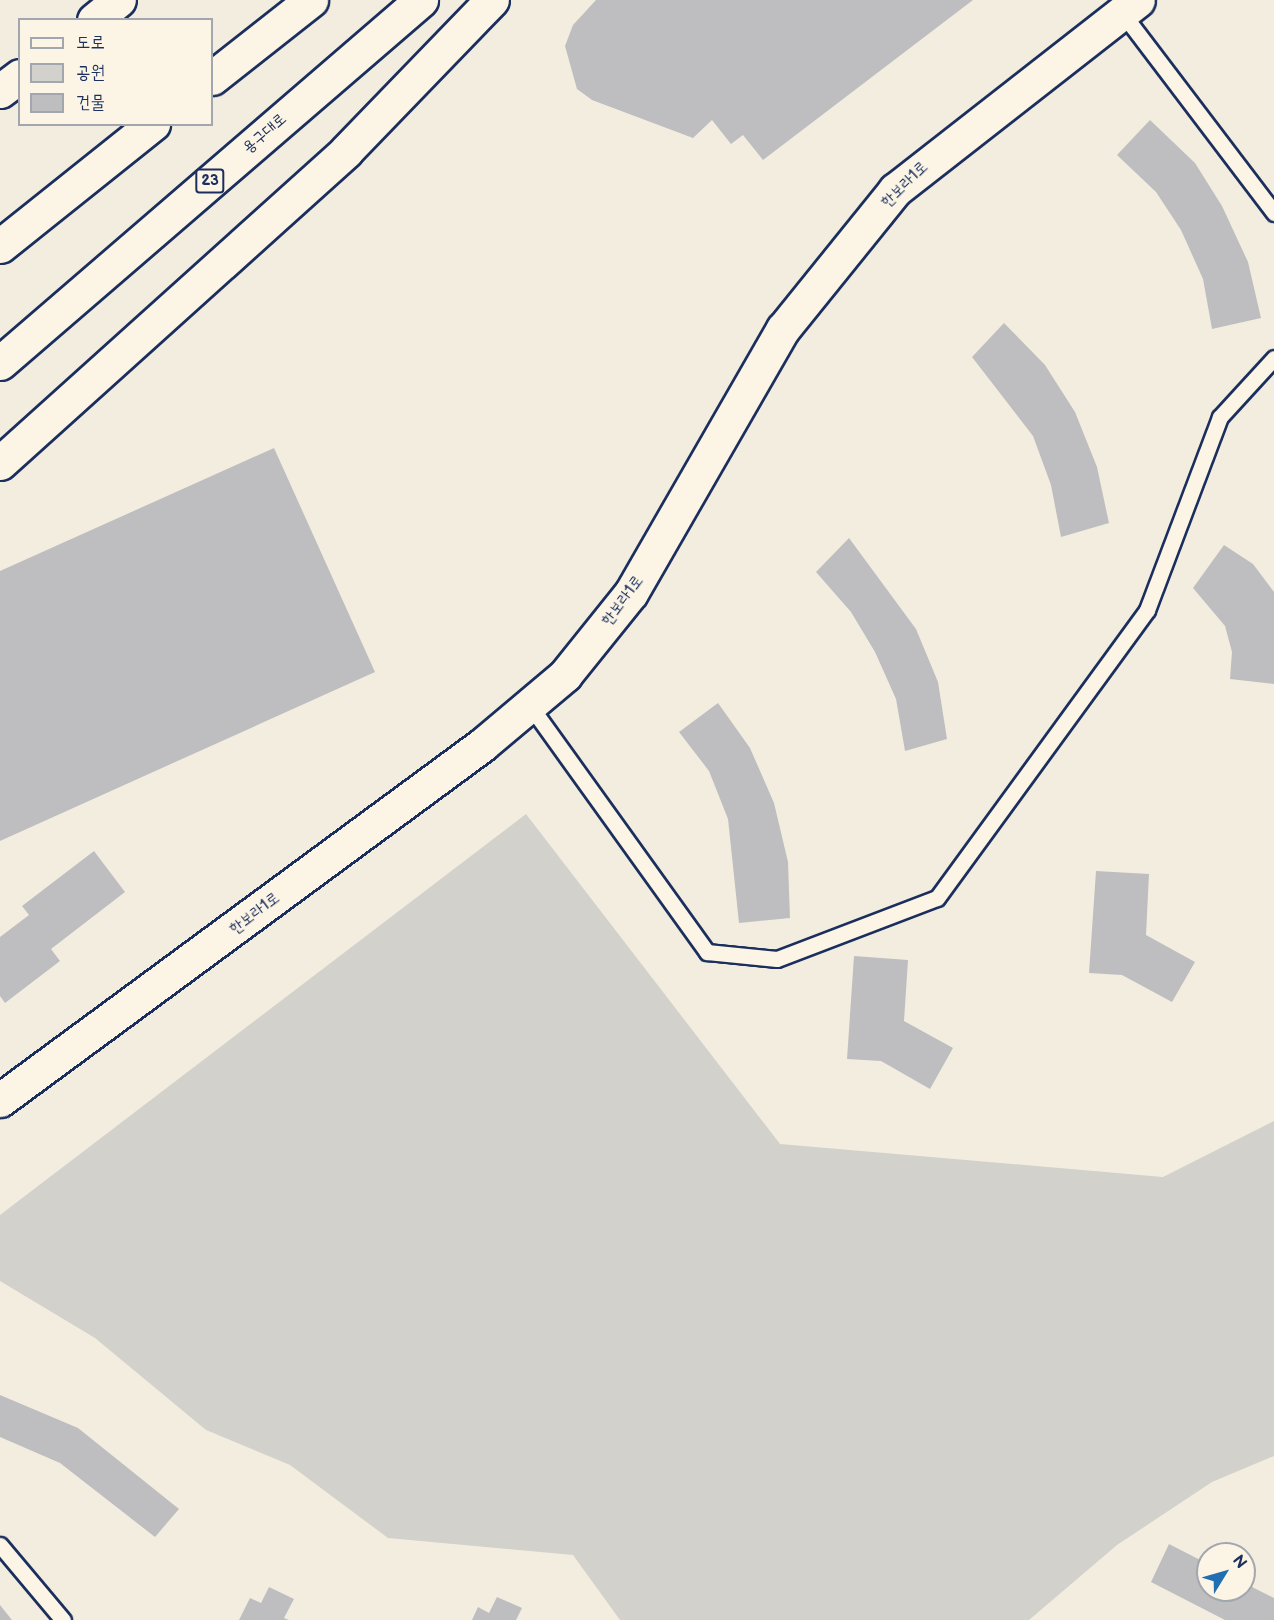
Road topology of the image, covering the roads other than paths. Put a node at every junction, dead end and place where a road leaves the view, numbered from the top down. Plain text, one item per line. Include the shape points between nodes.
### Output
1 (119, 0) edge
2 (311, 0) edge
3 (421, 0) edge
4 (492, 0) edge
5 (1124, 4) edge
6 (96, 18) edge
7 (213, 77) edge
8 (18, 78) edge
9 (0, 91) edge
10 (150, 126) edge
11 (1274, 213) edge
12 (0, 246) edge
13 (1274, 358) edge
14 (0, 363) edge
15 (0, 463) edge
16 (531, 707) junction
17 (0, 1100) edge
18 (0, 1545) edge
19 (63, 1620) edge

1 - 6 main road
2 - 7 main road
3 - 14 main road, 용구대로 / 23
4 - 15 main road via 346,151
5 - 11 lane
5 - 16 main road, 한보라1로 via 895,190 783,329 632,593
8 - 9 main road
10 - 12 main road
13 - 16 lane via 1220,417 1147,610 937,898 777,958 707,952
16 - 17 main road, 한보라1로
18 - 19 lane

